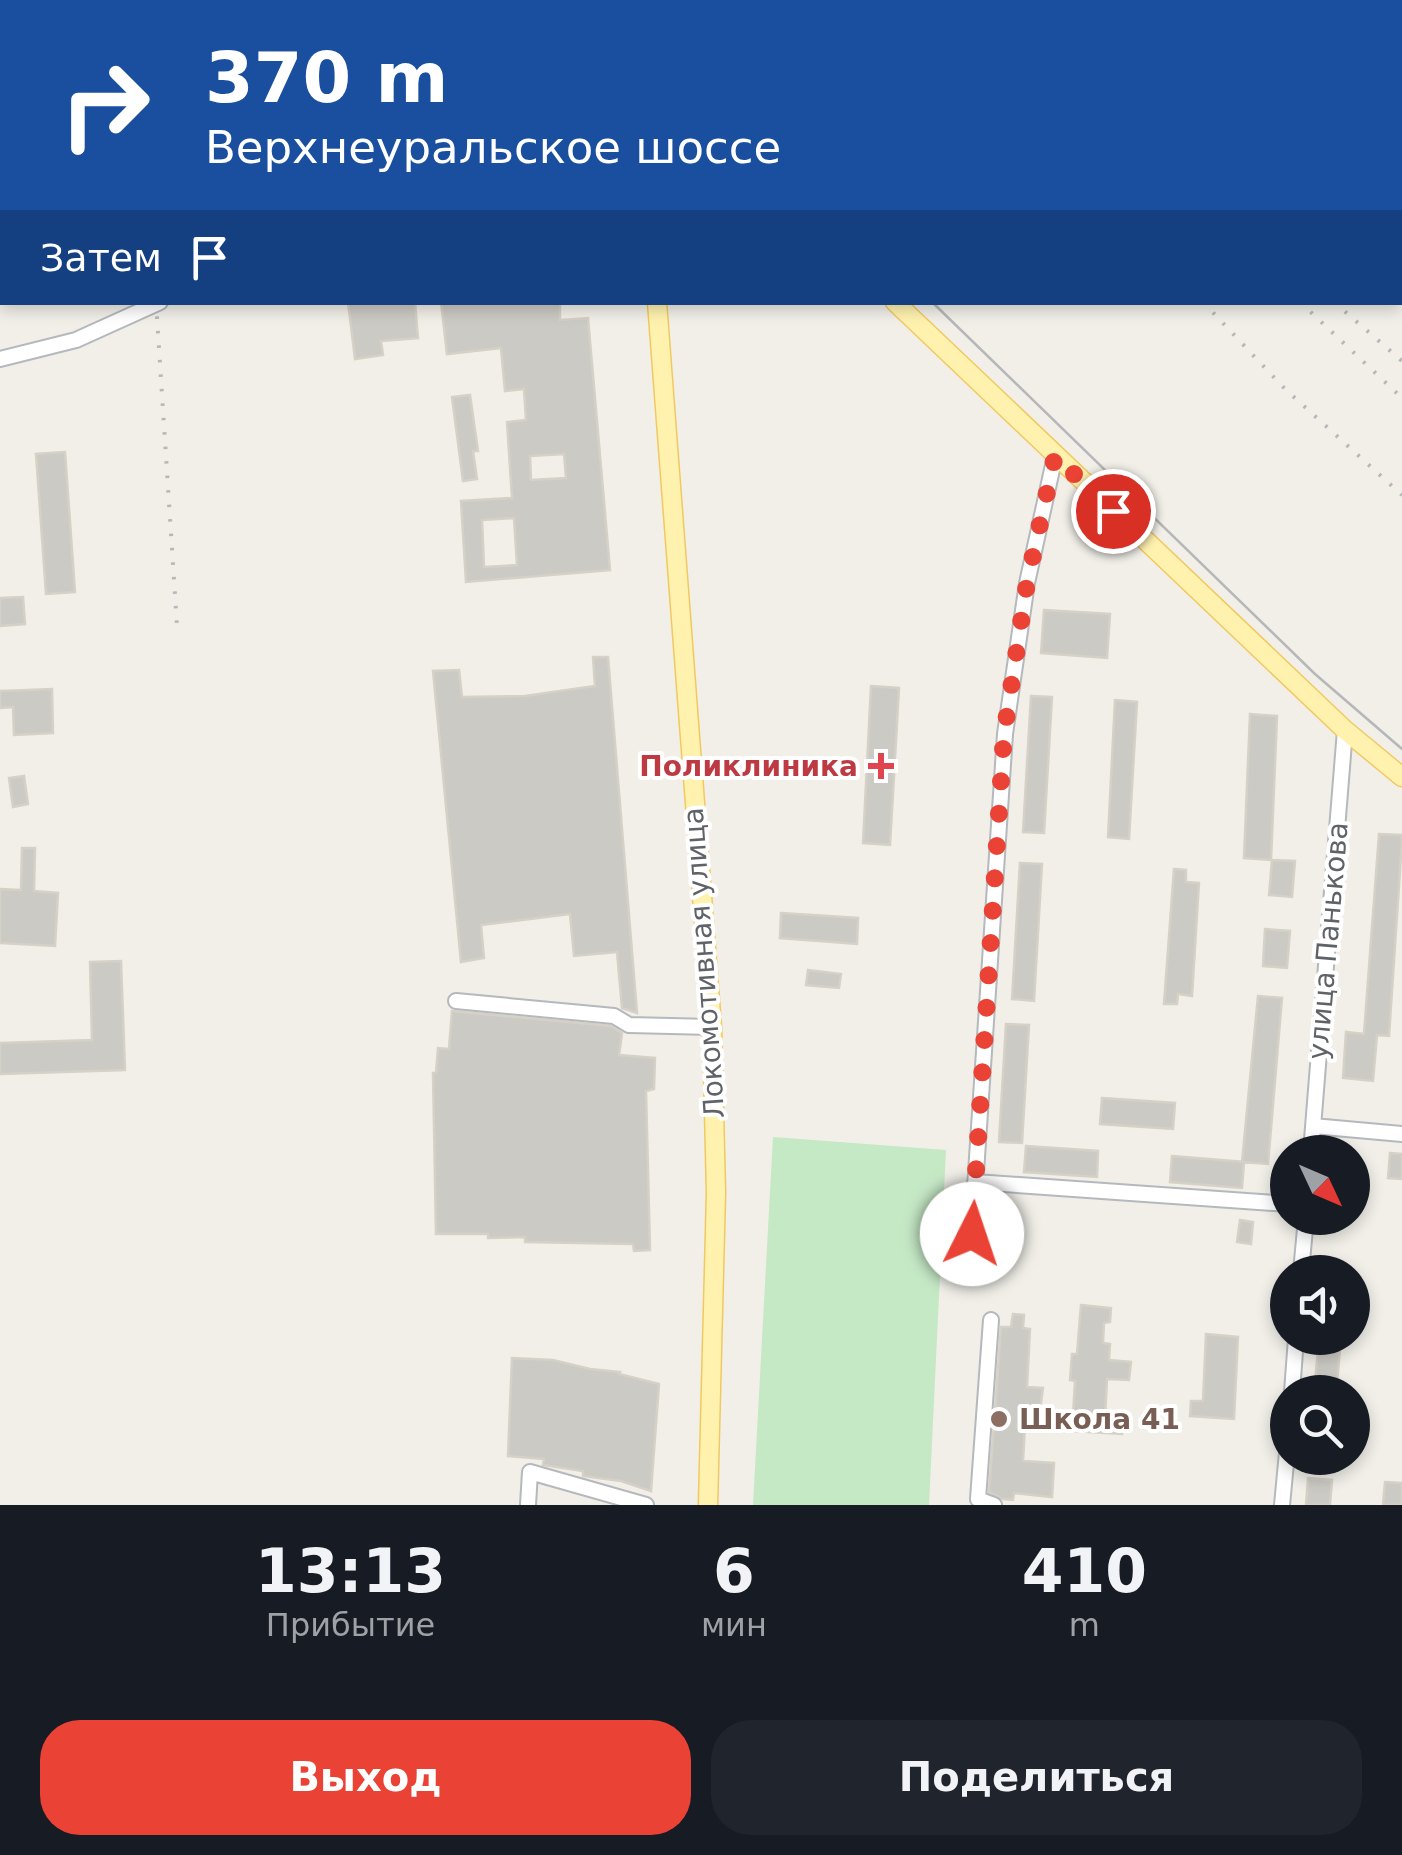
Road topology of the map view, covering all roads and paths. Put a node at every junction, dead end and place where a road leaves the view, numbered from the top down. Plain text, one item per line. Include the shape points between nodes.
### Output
1 (153, 305) edge
2 (657, 305) edge
3 (898, 305) edge
4 (0, 359) edge
5 (1055, 456) junction
6 (1345, 730) junction
7 (1402, 777) edge
8 (456, 1002) dead end
9 (712, 1027) junction
10 (1313, 1126) junction
11 (1402, 1134) edge
12 (1312, 1135) edge
13 (975, 1182) junction
14 (1270, 1203) edge
15 (972, 1234) dead end
16 (991, 1320) dead end
17 (1285, 1475) edge
18 (528, 1505) edge
19 (646, 1505) edge
20 (708, 1505) edge
21 (994, 1505) edge
22 (1282, 1505) edge

1 - 4 street via 76,340
2 - 9 main road, Локомотивная улица
3 - 5 main road
5 - 6 main road
5 - 13 street via 1004,734
6 - 7 main road
6 - 10 street, улица Панькова
8 - 9 street via 614,1016 629,1025
9 - 20 main road, Локомотивная улица via 716,1192
10 - 11 street
10 - 12 street, улица Панькова
13 - 14 street
13 - 15 street
16 - 21 street via 978,1500
17 - 22 street
18 - 19 street via 530,1472

